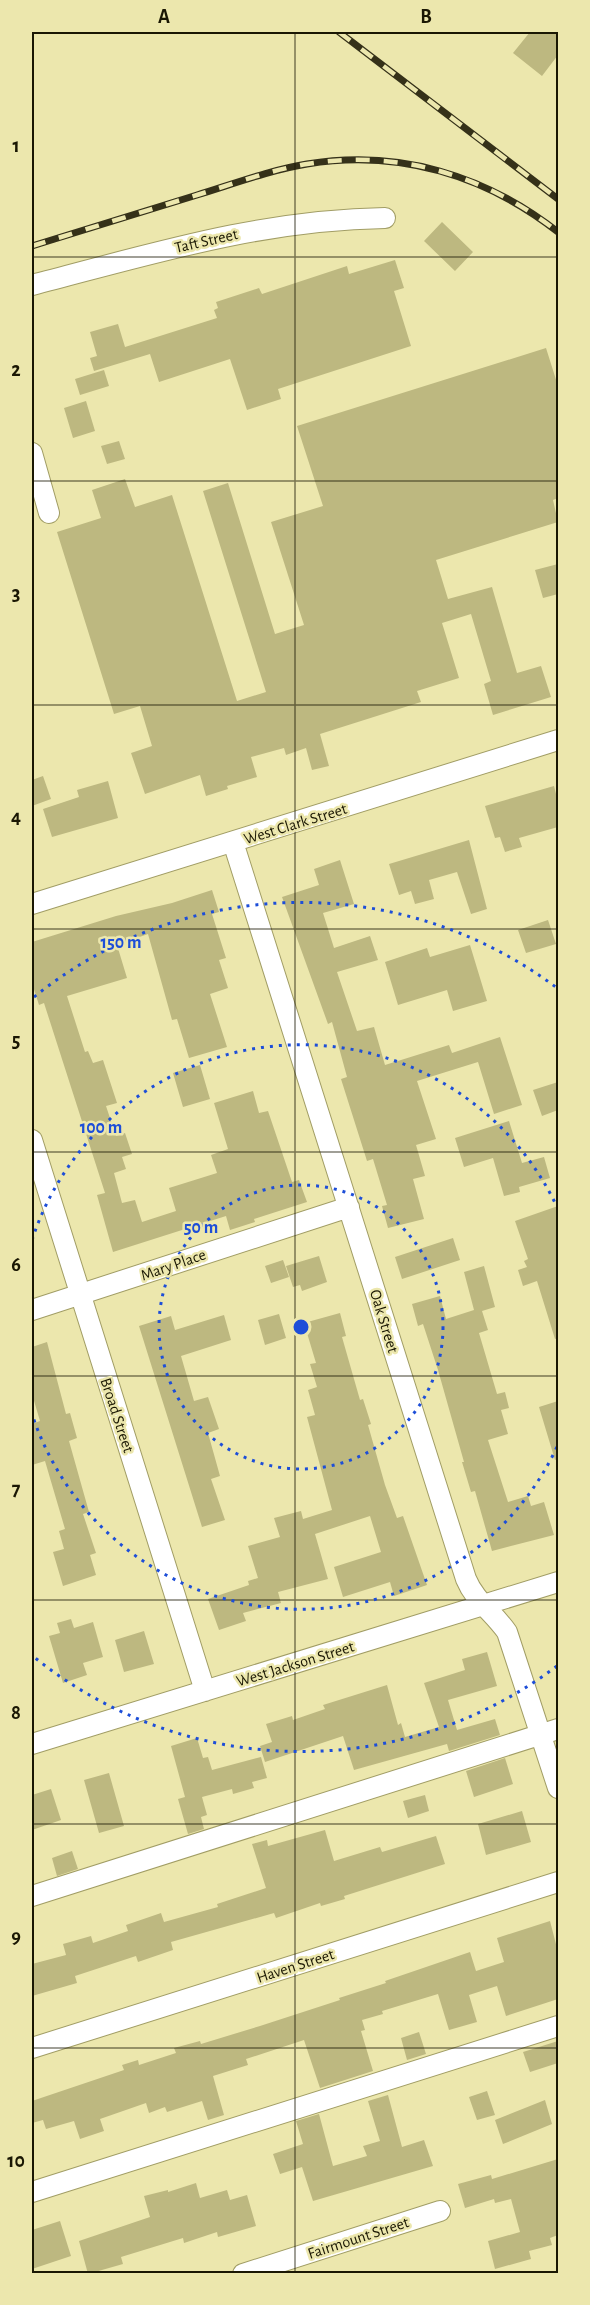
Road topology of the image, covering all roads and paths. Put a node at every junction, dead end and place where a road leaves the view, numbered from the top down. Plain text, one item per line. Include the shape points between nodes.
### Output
1 (385, 218) dead end
2 (32, 285) edge
3 (32, 453) edge
4 (49, 513) dead end
5 (558, 740) edge
6 (233, 842) junction
7 (32, 904) edge
8 (32, 1140) edge
9 (349, 1207) junction
10 (80, 1295) junction
11 (32, 1310) edge
12 (558, 1582) edge
13 (483, 1606) junction
14 (205, 1691) junction
15 (550, 1732) edge
16 (32, 1744) edge
17 (558, 1788) edge
18 (558, 1882) edge
19 (32, 1896) edge
20 (558, 2026) edge
21 (32, 2048) edge
22 (32, 2192) edge
23 (440, 2211) dead end
24 (243, 2274) edge

1 - 2 street, Taft Street via 270,226 205,239
3 - 4 street
5 - 6 street, West Clark Street
6 - 7 street, West Clark Street
6 - 9 street, Oak Street
8 - 10 street, Broad Street
9 - 10 street, Mary Place
9 - 13 street, Oak Street via 465,1579
10 - 11 street, Mary Place
10 - 14 street, Broad Street
12 - 13 street, West Jackson Street
13 - 14 street, West Jackson Street
13 - 15 street, Oak Street via 507,1632
14 - 16 street, West Jackson Street
15 - 17 street, Oak Street
15 - 19 street
18 - 21 street, Haven Street
20 - 22 street
23 - 24 street, Fairmount Street

